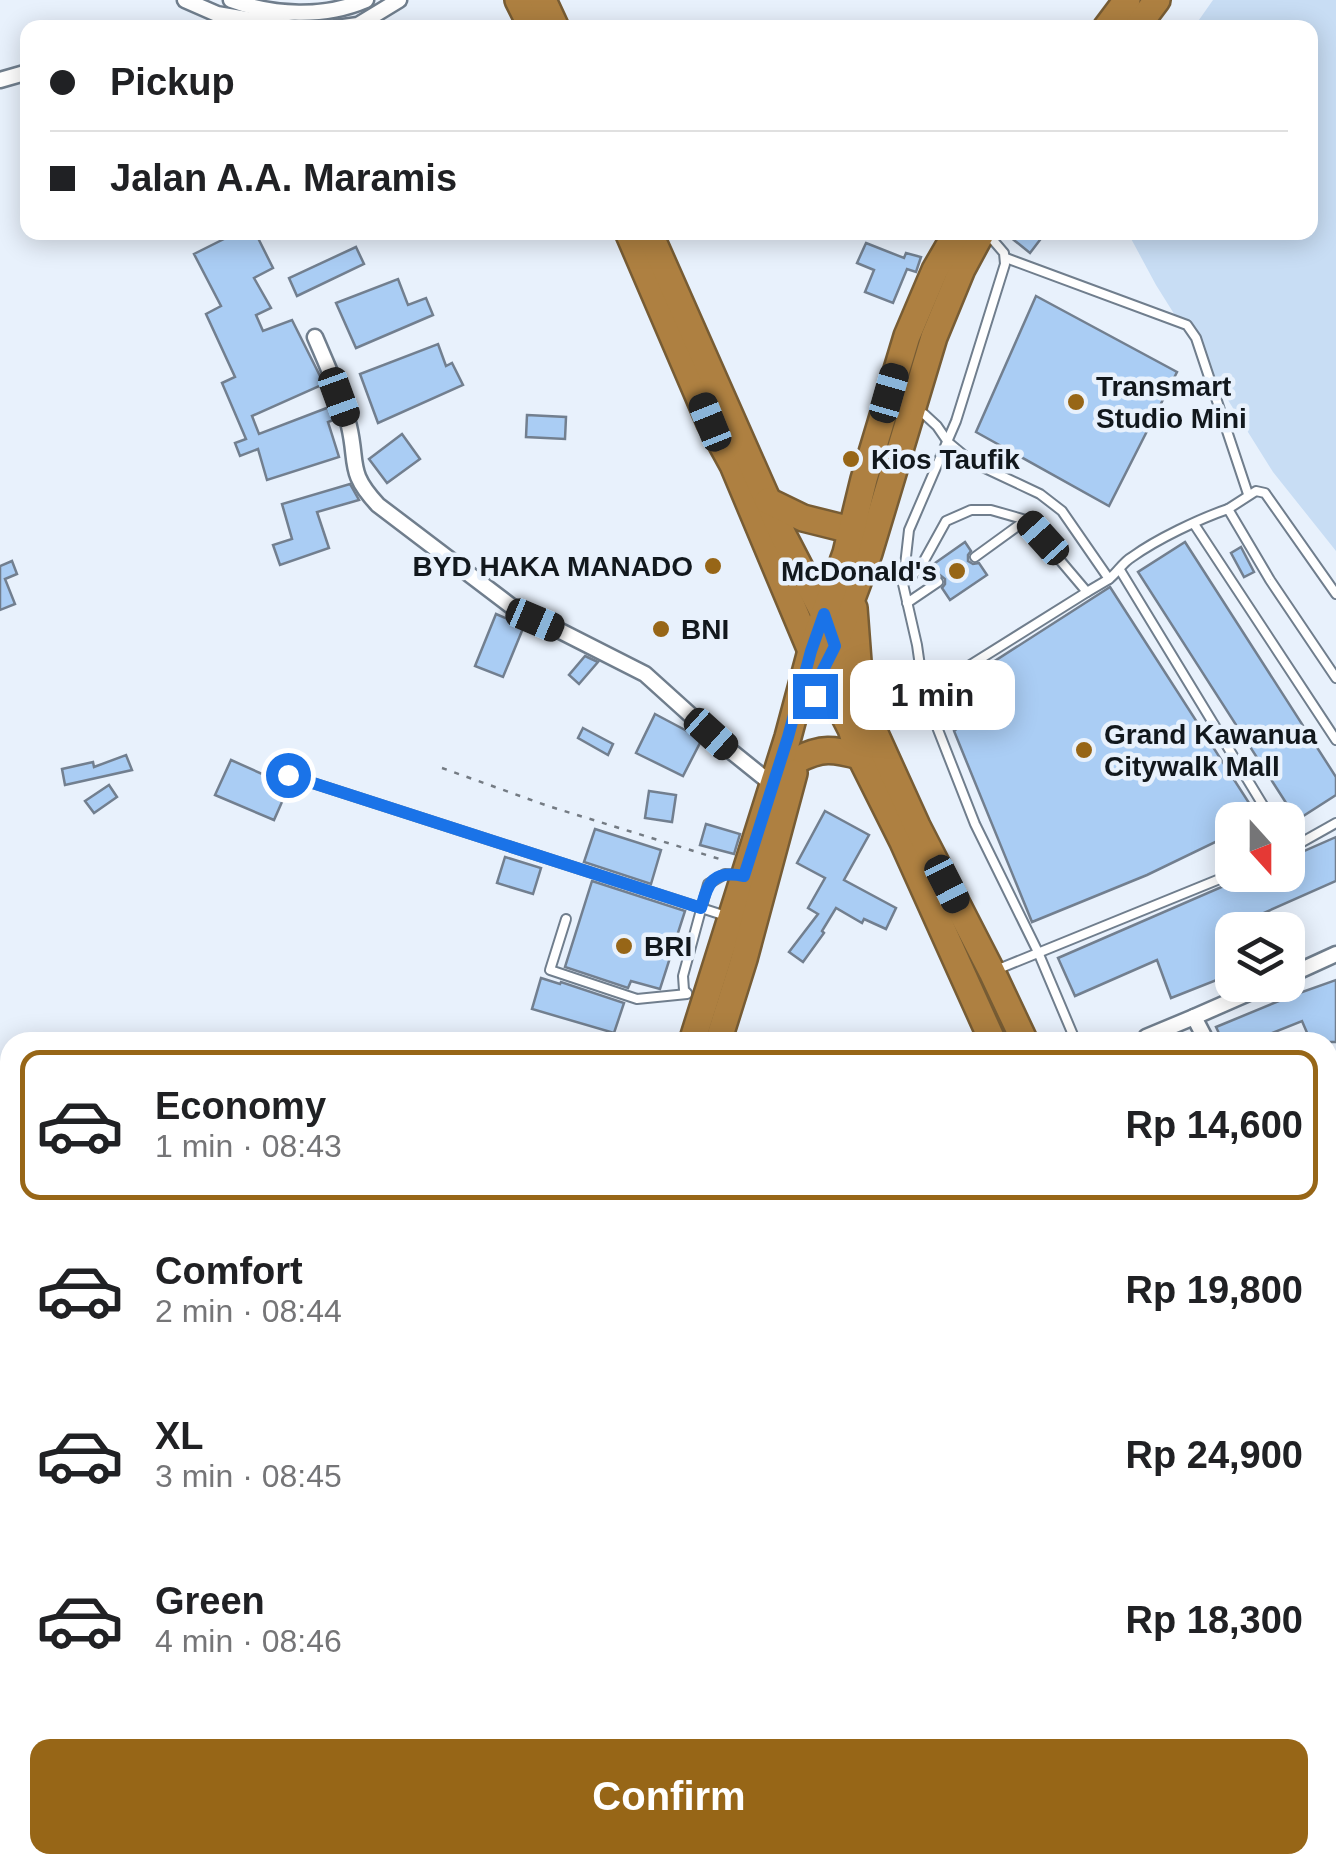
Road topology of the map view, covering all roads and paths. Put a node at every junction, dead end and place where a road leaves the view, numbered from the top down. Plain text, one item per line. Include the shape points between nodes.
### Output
1 (185, 0) edge
2 (231, 0) edge
3 (366, 0) edge
4 (399, 0) edge
5 (282, 6) edge
6 (253, 20) edge
7 (366, 20) edge
8 (632, 240) edge
9 (652, 240) edge
10 (952, 240) edge
11 (977, 240) edge
12 (995, 240) edge
13 (1006, 258) junction
14 (315, 337) dead end
15 (912, 410) junction
16 (720, 420) junction
17 (948, 442) junction
18 (1248, 494) junction
19 (768, 501) junction
20 (1228, 508) junction
21 (1026, 520) junction
22 (1194, 524) junction
23 (851, 530) junction
24 (975, 556) dead end
25 (1120, 570) junction
26 (1109, 580) junction
27 (938, 582) dead end
28 (903, 584) junction
29 (1087, 592) junction
30 (1336, 594) edge
31 (854, 598) junction
32 (907, 603) junction
33 (824, 614) junction
34 (823, 656) junction
35 (1336, 678) edge
36 (924, 694) junction
37 (861, 704) junction
38 (1336, 740) edge
39 (860, 756) junction
40 (797, 760) junction
41 (442, 768) dead end
42 (288, 775) dead end
43 (773, 785) junction
44 (1261, 802) edge
45 (1336, 822) edge
46 (1305, 839) edge
47 (745, 872) junction
48 (1215, 881) edge
49 (701, 908) junction
50 (730, 917) junction
51 (566, 919) dead end
52 (1038, 952) junction
53 (1336, 954) edge
54 (1305, 968) edge
55 (992, 972) junction
56 (696, 997) junction
57 (1228, 1002) edge
58 (1194, 1017) junction
59 (693, 1032) edge
60 (721, 1032) edge
61 (988, 1032) edge
62 (1020, 1032) edge
63 (1072, 1032) edge
64 (1158, 1032) edge
65 (1201, 1032) edge

1 - 6 street
2 - 5 street
3 - 5 street via 347,8
4 - 7 street
8 - 16 highway
9 - 16 highway
10 - 23 highway via 906,336
11 - 15 highway via 944,312
12 - 13 lane
13 - 17 lane
13 - 18 lane via 1187,325
14 - 43 street via 348,423 356,474 378,504 511,606 645,674
15 - 17 lane
15 - 31 highway
16 - 19 highway
16 - 34 highway via 733,466
17 - 26 lane via 1062,511
17 - 28 lane via 908,530
18 - 20 lane
18 - 30 lane via 1265,494
19 - 23 highway
19 - 33 highway
20 - 22 lane
20 - 35 lane
21 - 24 lane
21 - 28 lane via 971,510 946,521 920,568
21 - 29 lane
22 - 25 lane via 1128,559
22 - 38 lane
23 - 33 highway
25 - 26 lane
25 - 44 lane
26 - 29 lane
27 - 32 lane
28 - 32 lane
29 - 36 lane
31 - 34 highway
31 - 37 highway
32 - 36 lane
33 - 34 highway
34 - 37 highway
34 - 39 highway
34 - 40 highway
34 - 43 highway
36 - 52 lane via 975,824
37 - 55 highway
39 - 40 highway via 830,749
39 - 61 highway
40 - 60 highway
41 - 47 path
42 - 49 lane
43 - 47 highway
45 - 46 lane
47 - 49 lane via 711,880
47 - 50 highway
48 - 52 lane
49 - 50 lane
49 - 56 lane via 683,976 684,990
50 - 56 highway
51 - 56 lane via 550,970 638,999
52 - 55 lane
52 - 63 lane
53 - 54 street
55 - 62 highway
56 - 59 highway
57 - 58 street
58 - 64 street
58 - 65 street

